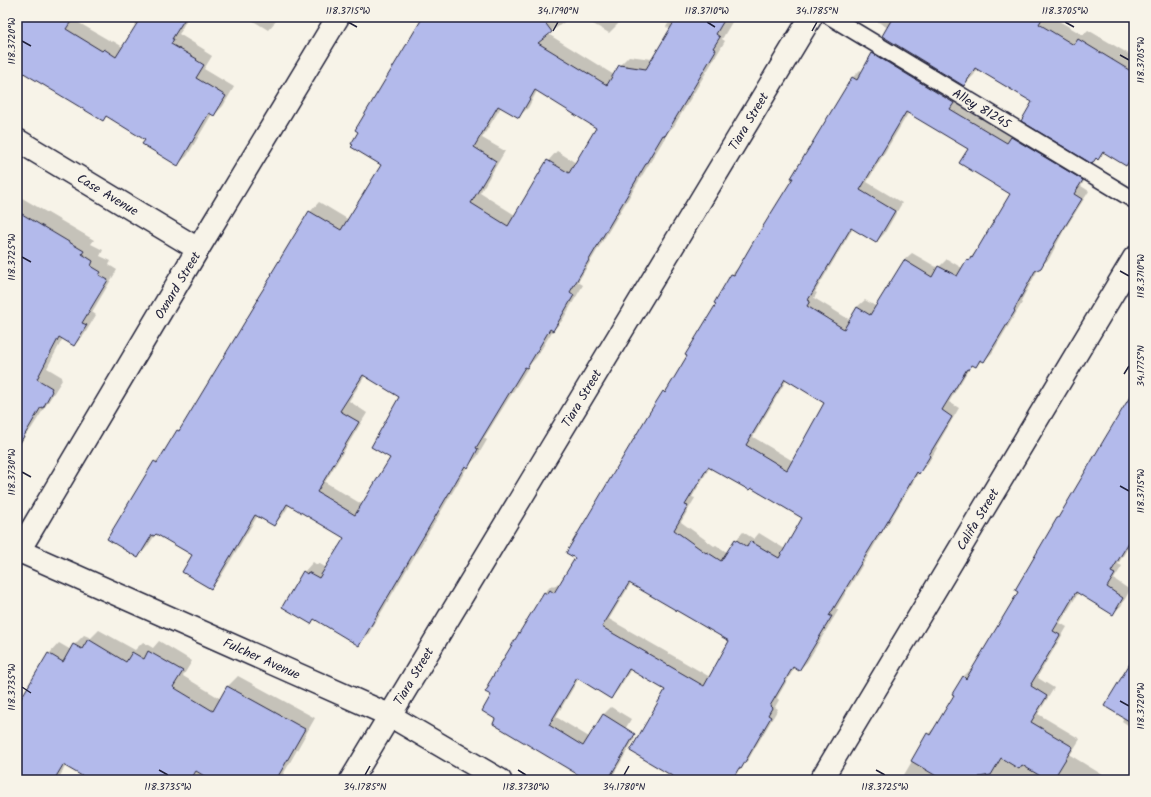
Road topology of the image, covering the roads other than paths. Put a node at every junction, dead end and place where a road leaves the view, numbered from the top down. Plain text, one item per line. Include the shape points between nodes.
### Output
1 (338, 17) edge
2 (811, 17) edge
3 (831, 17) edge
4 (17, 140) edge
5 (1134, 200) edge
6 (198, 249) junction
7 (1134, 258) edge
8 (18, 551) edge
9 (389, 715) junction
10 (351, 780) edge
11 (500, 780) edge
12 (821, 780) edge

1 - 6 street, Oxnard Street
2 - 9 street, Tiara Street
3 - 5 lane, Alley 81245
4 - 6 street, Case Avenue
6 - 8 street, Oxnard Street
7 - 12 street, Califa Street
8 - 9 street, Fulcher Avenue
9 - 10 street, Tiara Street
9 - 11 street, Fulcher Avenue

